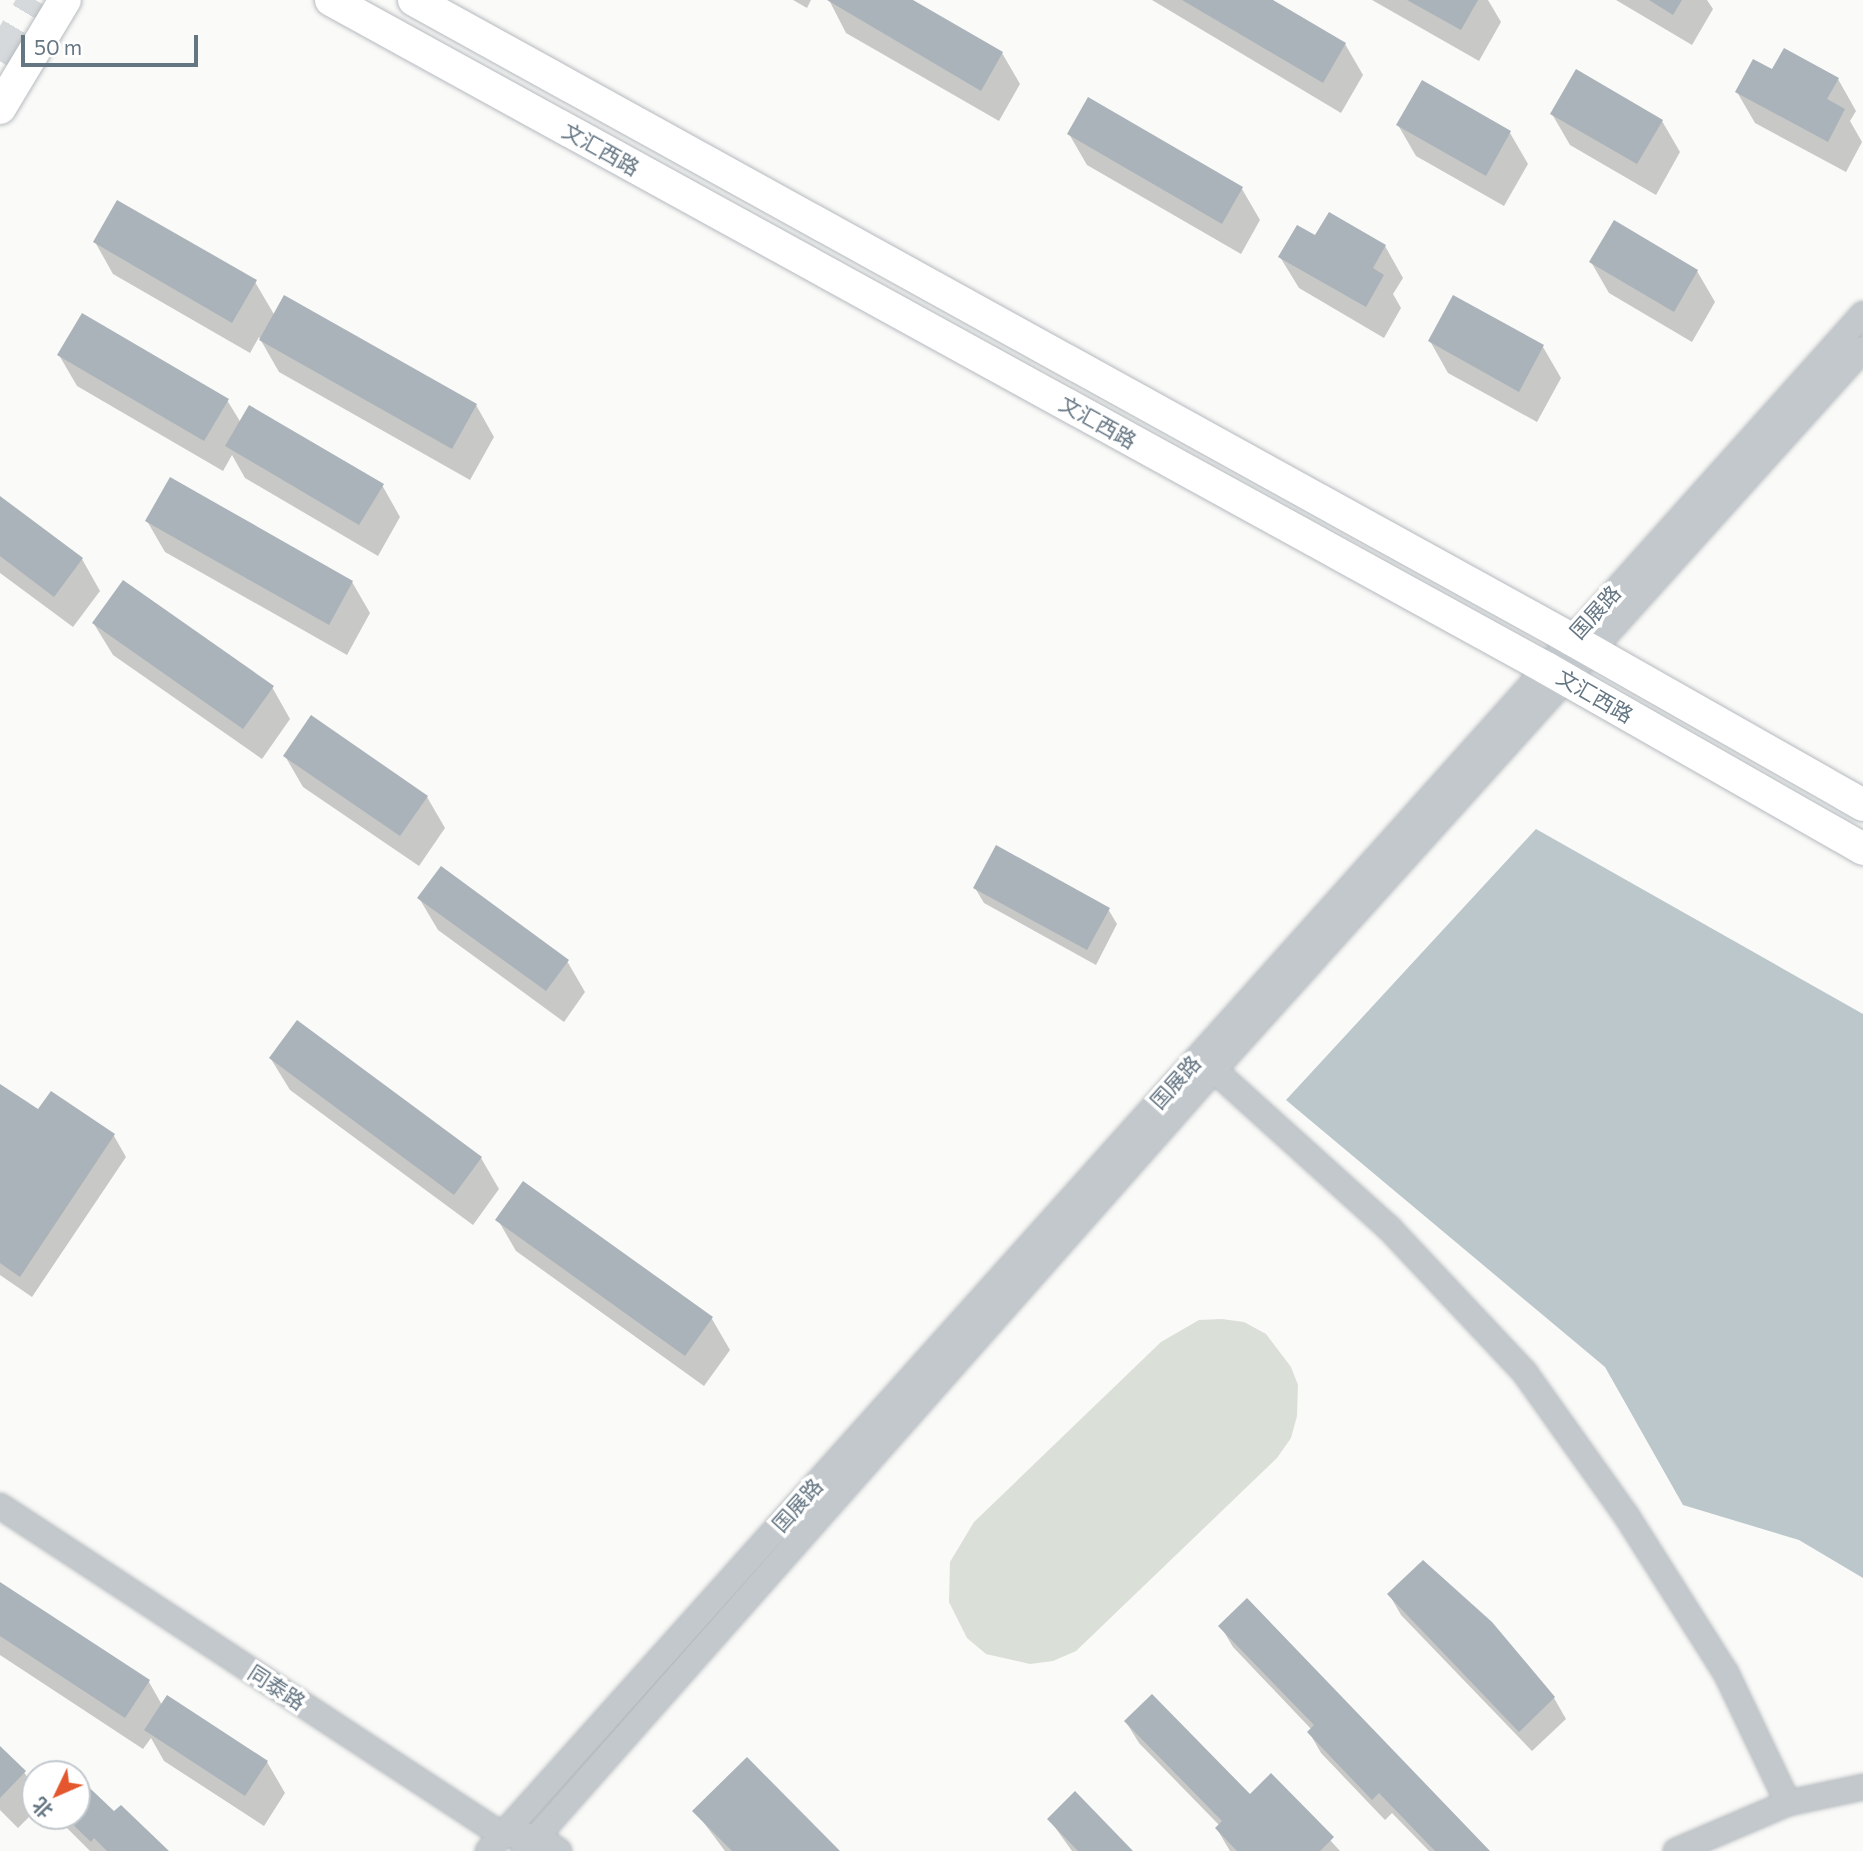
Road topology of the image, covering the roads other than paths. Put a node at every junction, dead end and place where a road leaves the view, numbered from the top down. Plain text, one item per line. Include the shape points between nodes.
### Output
1 (65, 0) edge
2 (331, 0) edge
3 (414, 0) edge
4 (0, 108) edge
5 (1863, 314) edge
6 (1863, 349) edge
7 (1581, 644) junction
8 (1556, 674) junction
9 (1863, 805) edge
10 (1863, 849) edge
11 (1214, 1070) junction
12 (0, 1506) edge
13 (1863, 1787) edge
14 (1788, 1803) junction
15 (495, 1843) edge
16 (531, 1843) edge
17 (559, 1851) edge
18 (1676, 1851) edge

1 - 4 main road
2 - 8 main road, 文汇西路
3 - 7 main road, 文汇西路
5 - 7 street, 国展路
6 - 7 street, 国展路
7 - 8 street, 国展路
7 - 9 main road, 文汇西路
8 - 10 main road, 文汇西路
8 - 11 street, 国展路
8 - 15 street, 国展路
11 - 14 street via 1389,1228 1525,1373 1626,1515 1726,1673
11 - 16 street, 国展路
12 - 15 street, 同泰路
13 - 14 street
14 - 18 street
15 - 16 street
16 - 17 street

